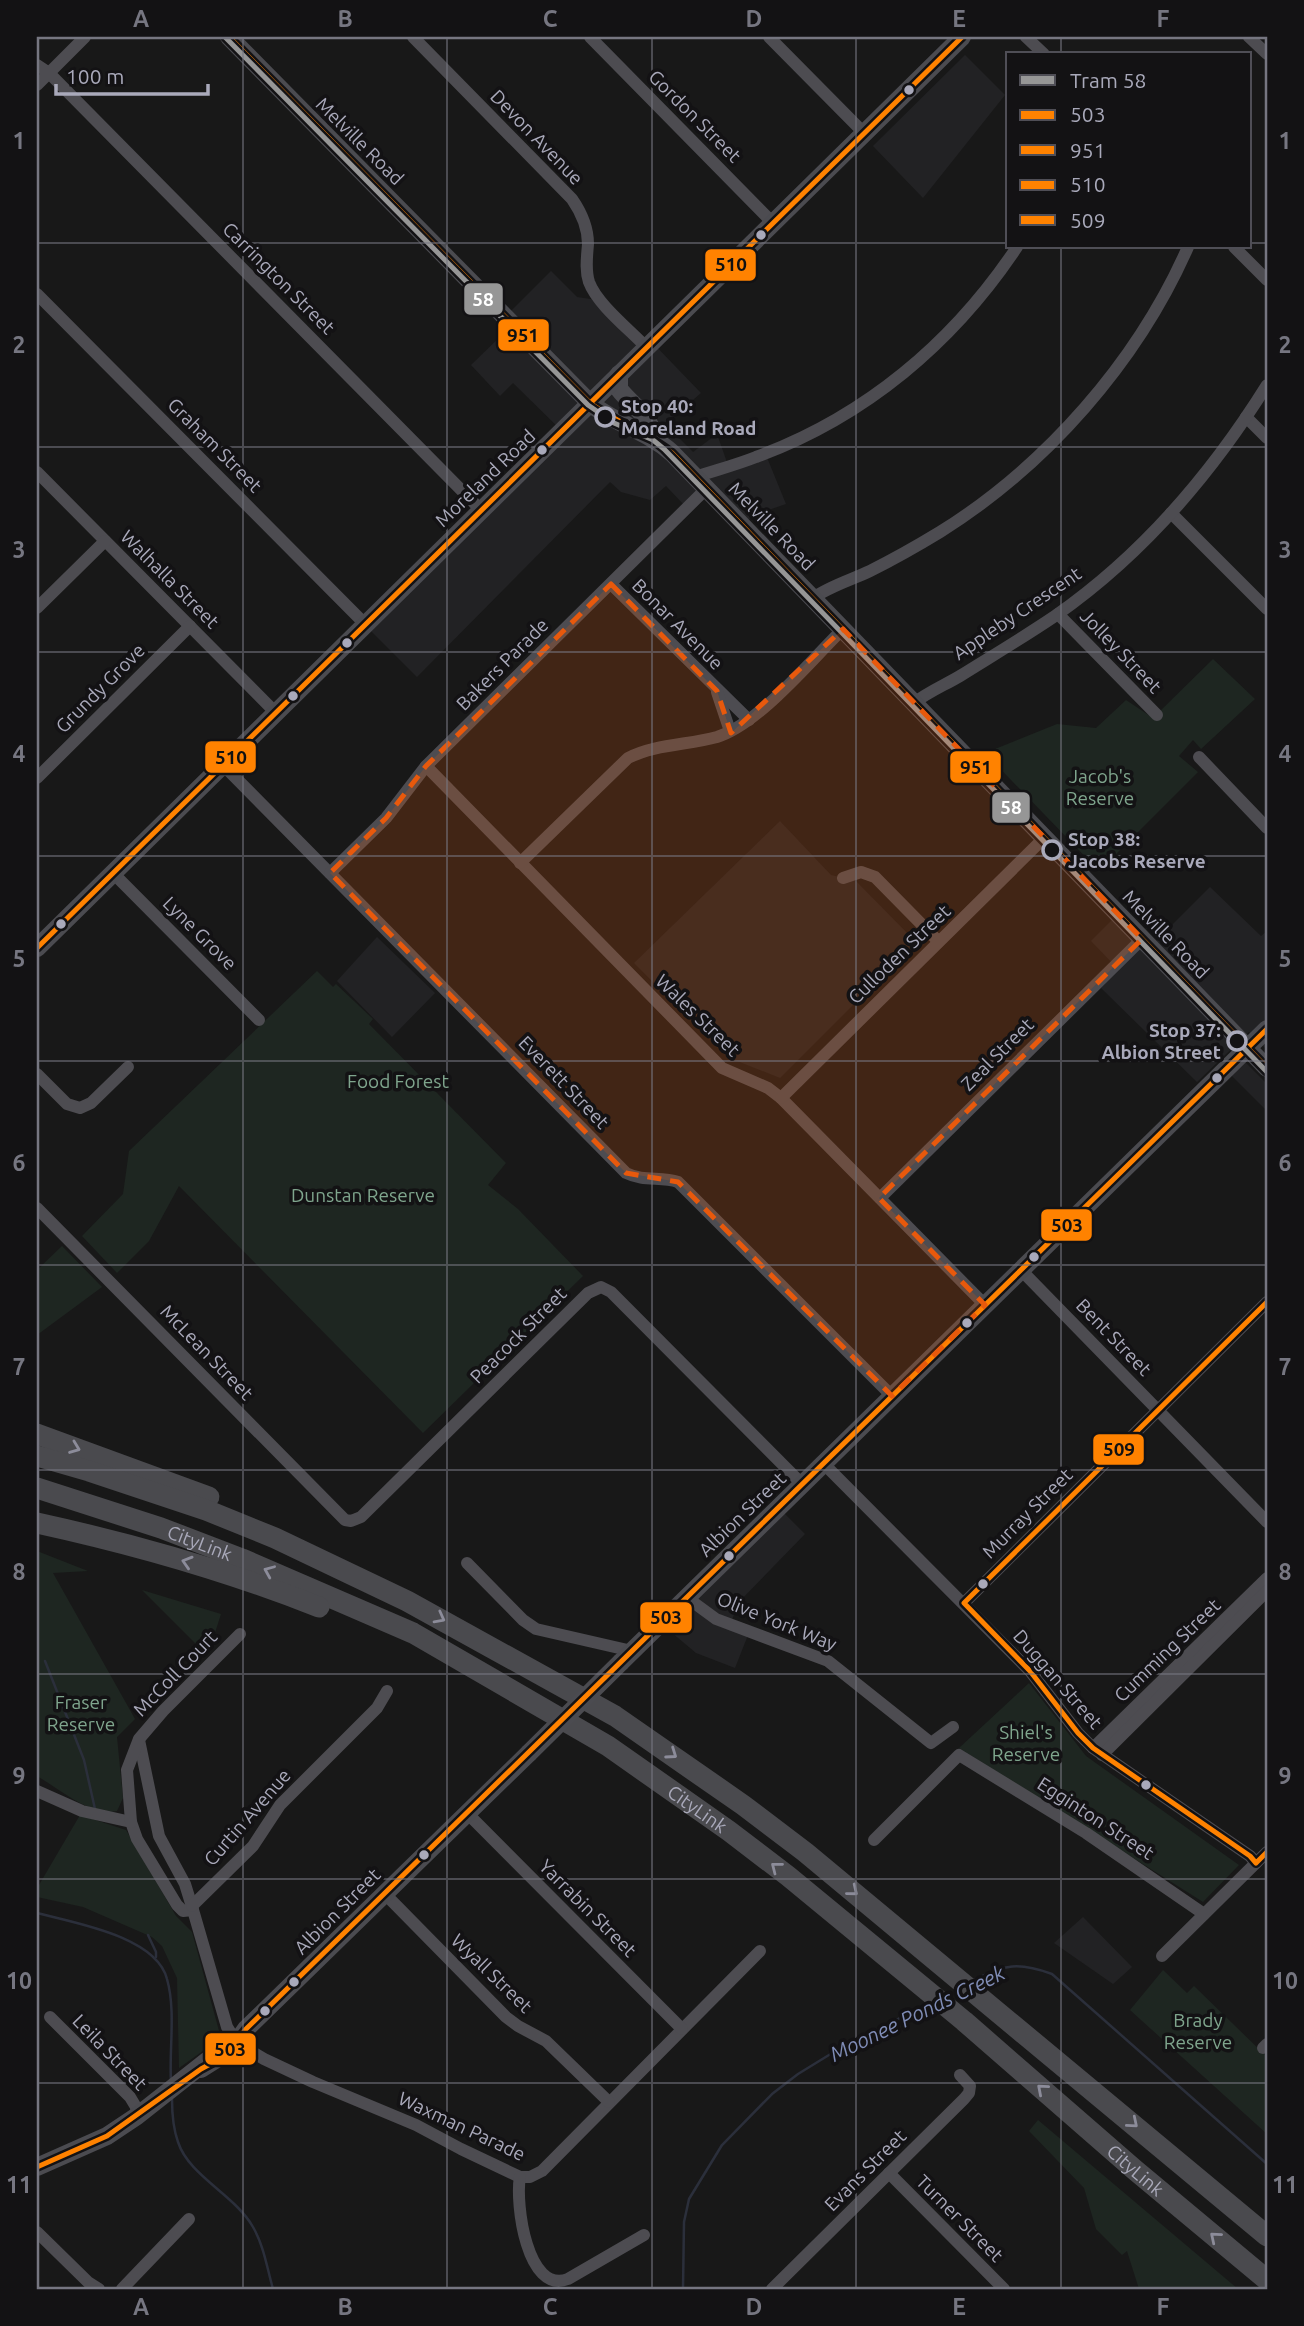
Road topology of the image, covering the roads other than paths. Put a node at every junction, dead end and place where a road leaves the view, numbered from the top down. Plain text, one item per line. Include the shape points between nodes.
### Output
1 (85, 37) edge
2 (229, 37) edge
3 (413, 37) edge
4 (590, 37) edge
5 (769, 37) edge
6 (1026, 37) edge
7 (952, 40) edge
8 (1042, 52) edge
9 (37, 65) edge
10 (49, 73) junction
11 (37, 85) edge
12 (864, 133) junction
13 (773, 223) junction
14 (1016, 248) edge
15 (1187, 248) edge
16 (1235, 248) edge
17 (1267, 280) edge
18 (37, 294) edge
19 (646, 347) junction
20 (619, 374) junction
21 (1267, 385) edge
22 (590, 403) junction
23 (1246, 417) junction
24 (653, 438) junction
25 (1267, 438) edge
26 (37, 472) edge
27 (701, 483) junction
28 (481, 510) junction
29 (1171, 513) junction
30 (105, 541) junction
31 (611, 584) junction
32 (813, 598) junction
33 (37, 608) edge
34 (1267, 609) edge
35 (1058, 614) junction
36 (365, 625) junction
37 (190, 626) junction
38 (843, 629) junction
39 (717, 691) junction
40 (914, 703) junction
41 (276, 713) junction
42 (1157, 715) dead end
43 (749, 720) junction
44 (730, 731) junction
45 (1199, 757) dead end
46 (223, 765) junction
47 (426, 766) junction
48 (37, 778) edge
49 (1267, 828) edge
50 (1044, 838) junction
51 (520, 863) junction
52 (113, 873) junction
53 (330, 873) junction
54 (843, 878) dead end
55 (1142, 939) junction
56 (939, 941) junction
57 (37, 948) edge
58 (259, 1020) dead end
59 (1267, 1029) edge
60 (1247, 1048) junction
61 (128, 1067) dead end
62 (1267, 1068) edge
63 (37, 1074) edge
64 (781, 1098) junction
65 (880, 1198) junction
66 (37, 1208) edge
67 (1021, 1270) junction
68 (1267, 1302) edge
69 (985, 1305) junction
70 (892, 1396) junction
71 (1158, 1411) junction
72 (37, 1434) edge
73 (37, 1456) edge
74 (823, 1463) junction
75 (802, 1485) junction
76 (37, 1488) edge
77 (351, 1521) joint
78 (1267, 1522) edge
79 (37, 1523) edge
80 (467, 1563) dead end
81 (1267, 1578) edge
82 (1267, 1591) edge
83 (686, 1598) junction
84 (407, 1601) junction
85 (964, 1603) junction
86 (1239, 1613) junction
87 (240, 1634) dead end
88 (626, 1657) junction
89 (481, 1671) junction
90 (387, 1691) dead end
91 (953, 1727) dead end
92 (139, 1740) junction
93 (1098, 1751) junction
94 (37, 1791) edge
95 (467, 1813) junction
96 (131, 1822) junction
97 (874, 1840) dead end
98 (1267, 1852) edge
99 (1256, 1863) junction
100 (384, 1894) junction
101 (192, 1908) junction
102 (1204, 1914) junction
103 (760, 1951) dead end
104 (1162, 1956) dead end
105 (50, 2017) dead end
106 (682, 2029) junction
107 (239, 2037) junction
108 (960, 2075) dead end
109 (609, 2102) junction
110 (137, 2116) junction
111 (37, 2167) edge
112 (889, 2174) junction
113 (520, 2176) junction
114 (189, 2219) dead end
115 (37, 2232) edge
116 (644, 2235) dead end
117 (1267, 2235) edge
118 (1267, 2280) edge
119 (125, 2285) edge
120 (93, 2287) edge
121 (116, 2289) edge
122 (772, 2289) edge
123 (1004, 2289) edge

1 - 10 street
2 - 22 main road, Melville Road
3 - 19 street, Devon Avenue via 572,199 585,228 590,285
4 - 13 street, Gordon Street
5 - 12 street
6 - 8 street
7 - 12 main road, Moreland Road
9 - 10 street, Carrington Street
10 - 11 street
10 - 28 street, Carrington Street
12 - 13 main road, Moreland Road
13 - 19 main road, Moreland Road
14 - 27 street via 963,319 873,397 803,437
15 - 32 street via 1156,308 1115,369 1044,450 942,530
16 - 17 street
18 - 36 street, Graham Street
19 - 20 main road, Moreland Road
20 - 22 main road, Moreland Road
20 - 24 main road via 619,389 646,416
21 - 23 street, Appleby Crescent
22 - 24 main road, Melville Road
22 - 28 main road, Moreland Road
23 - 25 street
23 - 29 street, Appleby Crescent
24 - 27 main road, Melville Road
26 - 30 street, Walhalla Street
27 - 31 street, Bakers Parade
27 - 32 main road, Melville Road
28 - 36 main road, Moreland Road
29 - 34 street
29 - 35 street, Appleby Crescent
30 - 33 street
30 - 37 street, Walhalla Street
31 - 39 street, Bonar Avenue
31 - 47 street, Bakers Parade
32 - 38 main road, Melville Road
35 - 40 street, Appleby Crescent
35 - 42 street, Jolley Street
36 - 41 main road, Moreland Road
37 - 41 street, Walhalla Street
37 - 48 street, Grundy Grove
38 - 40 main road, Melville Road
38 - 43 street
39 - 43 street, Bonar Avenue
39 - 44 street, Bonar Avenue
40 - 50 main road, Melville Road
41 - 46 main road, Moreland Road
43 - 44 street
44 - 51 street via 628,758
45 - 49 street
46 - 52 main road, Moreland Road
46 - 53 street, Everett Street
47 - 51 street, Wales Street
47 - 53 street, Bakers Parade via 386,818
50 - 55 main road, Melville Road
50 - 56 street, Culloden Street
51 - 64 street, Wales Street via 722,1068
52 - 57 main road, Moreland Road
52 - 58 street, Lyne Grove
53 - 70 street, Everett Street via 626,1173 645,1180 678,1182
54 - 56 street via 861,872 875,877
55 - 60 main road, Melville Road
55 - 65 street, Zeal Street
56 - 64 street, Culloden Street
59 - 60 main road, Albion Street
60 - 62 main road, Melville Road
60 - 67 main road, Albion Street
61 - 63 street via 80,1108 67,1104
64 - 65 street, Wales Street
65 - 69 street, Wales Street
66 - 77 street, McLean Street via 341,1517
67 - 69 main road, Albion Street
67 - 71 street, Bent Street
68 - 71 street, Murray Street
69 - 70 main road, Albion Street
70 - 74 main road, Albion Street
71 - 78 street, Bent Street
71 - 85 street, Murray Street
72 -> 84 highway via 251,1514
73 - 84 highway, CityLink via 206,1510
74 - 75 main road, Albion Street
74 - 85 street, Duggan Street
75 - 77 street, Peacock Street via 601,1287 588,1293 361,1517
75 - 83 main road, Albion Street
89 -> 76 highway, CityLink via 413,1633 242,1559
89 -> 79 highway via 251,1582 138,1547
80 - 88 street via 536,1629
81 - 86 street, Cumming Street
82 - 86 street, Cumming Street
83 - 88 main road, Albion Street
83 - 91 street, Olive York Way via 716,1619 833,1663 931,1742
84 -> 117 highway, CityLink via 615,1716 805,1852
85 - 93 street, Duggan Street
86 - 93 street, Cumming Street
87 - 92 street, McColl Court
88 - 95 main road, Albion Street, bridge
118 -> 89 highway, CityLink via 797,1884 608,1746
90 - 101 street, Curtin Avenue via 377,1708 280,1805 253,1846
92 - 96 street, McColl Court via 127,1769
92 - 101 street via 159,1836 185,1884
93 - 99 street, Duggan Street
94 - 96 street via 82,1811
95 - 100 main road, Albion Street
95 - 106 street, Yarrabin Street
96 - 101 street via 177,1905 183,1911
97 - 102 street, Egginton Street via 959,1755
98 - 99 street
99 - 102 street
100 - 107 main road, Albion Street
100 - 109 street, Wyall Street via 506,2017 546,2041
101 - 107 street via 226,2027
102 - 104 street
103 - 106 street, Waxman Parade
105 - 110 street, Leila Street via 130,2097
106 - 109 street, Waxman Parade
107 - 110 main road, Albion Street via 225,2056
107 - 113 street, Waxman Parade via 264,2059
108 - 112 street, Evans Street via 968,2082 969,2093
109 - 113 street, Waxman Parade via 542,2171
110 - 111 main road, Albion Street via 90,2145
112 - 122 street, Evans Street
112 - 123 street, Turner Street
113 - 116 street via 528,2252 555,2281 568,2279
114 - 119 street
115 - 120 street
119 - 121 street

